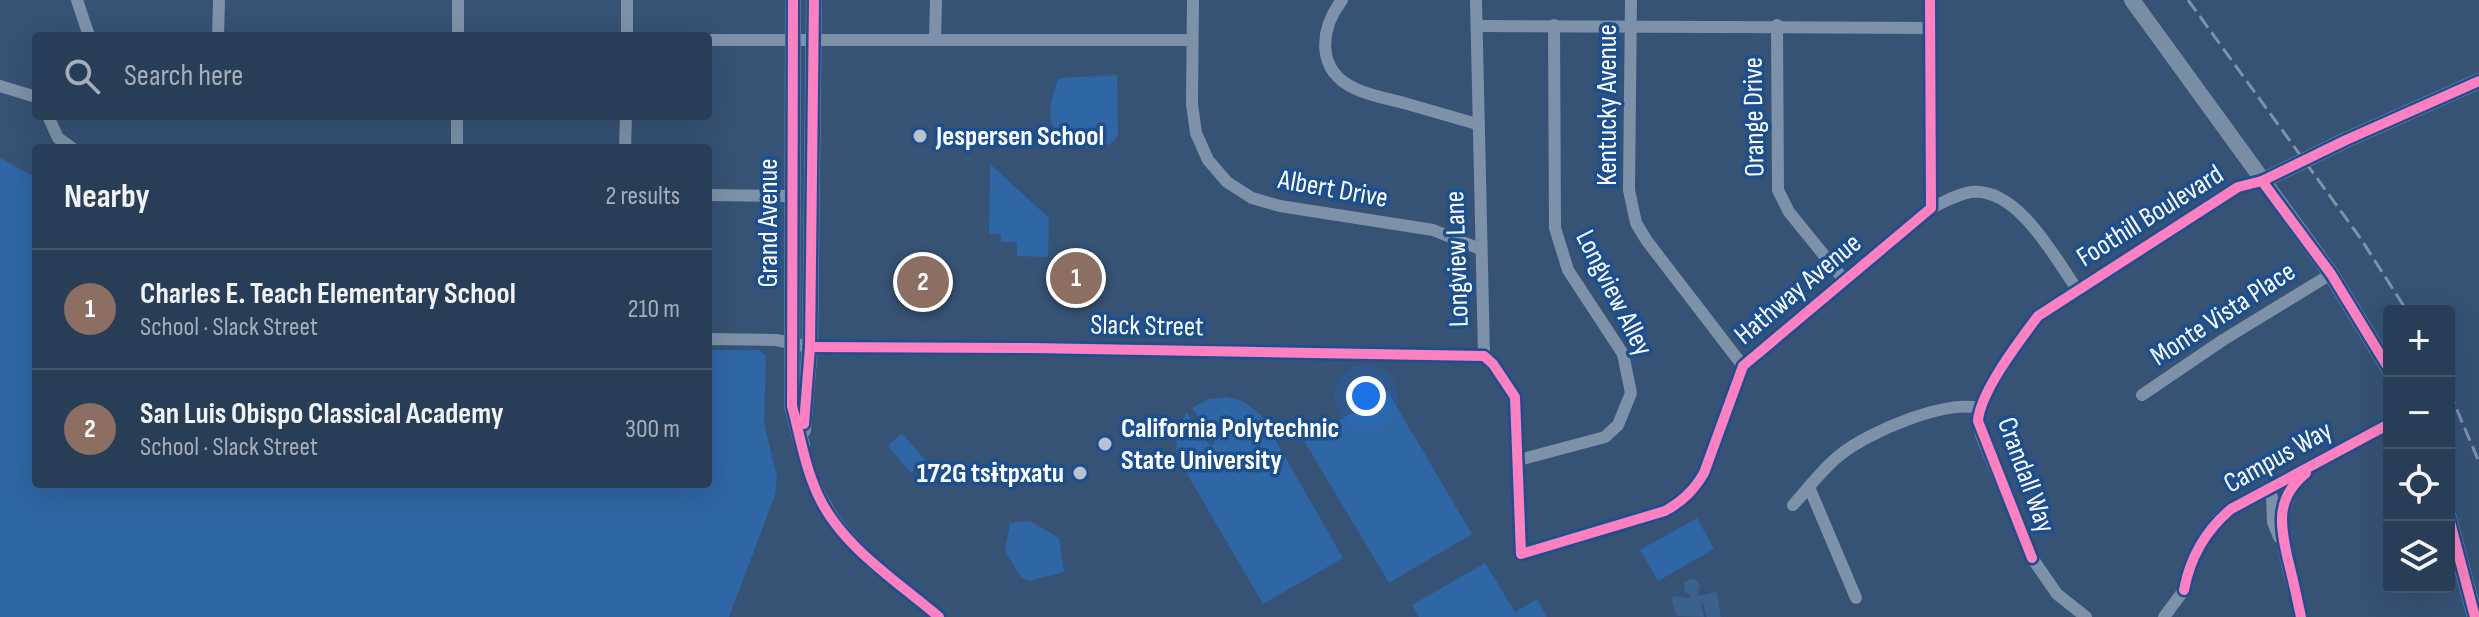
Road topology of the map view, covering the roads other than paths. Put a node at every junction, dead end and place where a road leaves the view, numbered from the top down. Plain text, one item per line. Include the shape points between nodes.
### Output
1 (77, 0) edge
2 (219, 0) edge
3 (458, 0) edge
4 (627, 0) edge
5 (793, 0) edge
6 (814, 0) edge
7 (936, 0) edge
8 (1193, 0) edge
9 (1342, 0) edge
10 (1476, 0) edge
11 (1631, 0) edge
12 (1930, 0) edge
13 (2132, 0) edge
14 (1554, 25) junction
15 (1631, 25) junction
16 (1777, 25) junction
17 (1477, 26) junction
18 (1930, 28) junction
19 (88, 32) edge
20 (218, 32) edge
21 (458, 32) edge
22 (627, 32) edge
23 (793, 39) junction
24 (814, 39) junction
25 (935, 39) junction
26 (712, 40) edge
27 (1192, 40) junction
28 (2479, 81) edge
29 (0, 86) edge
30 (32, 96) edge
31 (50, 120) edge
32 (457, 120) edge
33 (626, 120) edge
34 (1477, 124) junction
35 (68, 144) edge
36 (457, 144) edge
37 (625, 144) edge
38 (2262, 181) junction
39 (712, 195) edge
40 (791, 196) junction
41 (1931, 208) junction
42 (1480, 249) junction
43 (2331, 274) junction
44 (1845, 281) junction
45 (2077, 289) junction
46 (712, 339) edge
47 (792, 345) junction
48 (810, 347) junction
49 (1484, 356) junction
50 (2383, 359) edge
51 (1743, 366) junction
52 (2142, 395) dead end
53 (1979, 408) junction
54 (2383, 427) edge
55 (802, 445) junction
56 (1519, 460) junction
57 (2322, 460) junction
58 (1809, 487) junction
59 (2264, 490) junction
60 (1793, 505) dead end
61 (2450, 521) edge
62 (2281, 539) junction
63 (1521, 554) joint
64 (1856, 598) dead end
65 (939, 617) edge
66 (2086, 617) edge
67 (2164, 617) edge
68 (2301, 617) edge
69 (2475, 617) edge

1 - 19 street
2 - 20 street
3 - 21 street
4 - 22 street
5 - 23 street, Grand Avenue
6 - 24 street, Grand Avenue
7 - 25 street
8 - 27 street, Albert Drive
9 - 34 street via 1324,37 1327,59 1339,77 1357,90
10 - 17 street, Longview Lane
11 - 15 street, Kentucky Avenue
12 - 18 street
13 - 38 street
14 - 15 street
14 - 17 street
14 - 56 street, Longview Alley via 1557,242 1568,270 1623,354 1631,393 1618,425 1605,437
15 - 16 street
15 - 51 street, Kentucky Avenue via 1629,190 1636,223
16 - 18 street
16 - 44 street, Orange Drive via 1778,190 1789,212
17 - 34 street, Longview Lane
18 - 41 street
23 - 24 street
23 - 26 street
23 - 40 street, Grand Avenue
24 - 25 street
24 - 48 street, Grand Avenue
25 - 27 street
27 - 42 street, Albert Drive via 1196,133 1208,160 1227,182 1252,198 1280,206 1433,230
28 - 38 street, Foothill Boulevard
29 - 30 street
31 - 35 street
32 - 36 street
33 - 37 street
34 - 42 street, Longview Lane
38 - 43 street
38 - 45 street, Foothill Boulevard via 2238,187
39 - 40 street
40 - 47 street, Grand Avenue
41 - 44 street, Hathway Avenue
41 - 45 street, Hathway Avenue via 1972,192 2006,200 2021,212
42 - 49 street, Longview Lane
43 - 50 street
43 - 52 street, Monte Vista Place
44 - 51 street, Hathway Avenue
45 - 53 street, Foothill Boulevard via 2038,316
46 - 47 street, Slack Street
47 - 48 street, Slack Street
47 - 55 street, Grand Avenue via 792,406
48 - 49 street, Slack Street
48 - 55 street, Grand Avenue
49 - 56 street, Longview Lane via 1515,397
51 - 63 street, Hathway Avenue via 1704,473 1681,502
53 - 58 street via 1964,405 1872,434 1839,455
53 - 66 street, Crandall Way via 1981,435 2032,558 2057,594
54 - 57 street, Campus Way
55 - 65 street, Grand Avenue via 819,498 834,521
56 - 63 street, Longview Lane
57 - 59 street, Campus Way
57 - 62 street via 2286,497
58 - 60 street
58 - 64 street
59 - 62 street via 2272,497 2273,522
59 - 67 street, Campus Way via 2218,519 2204,537 2184,590
61 - 69 street
62 - 68 street

